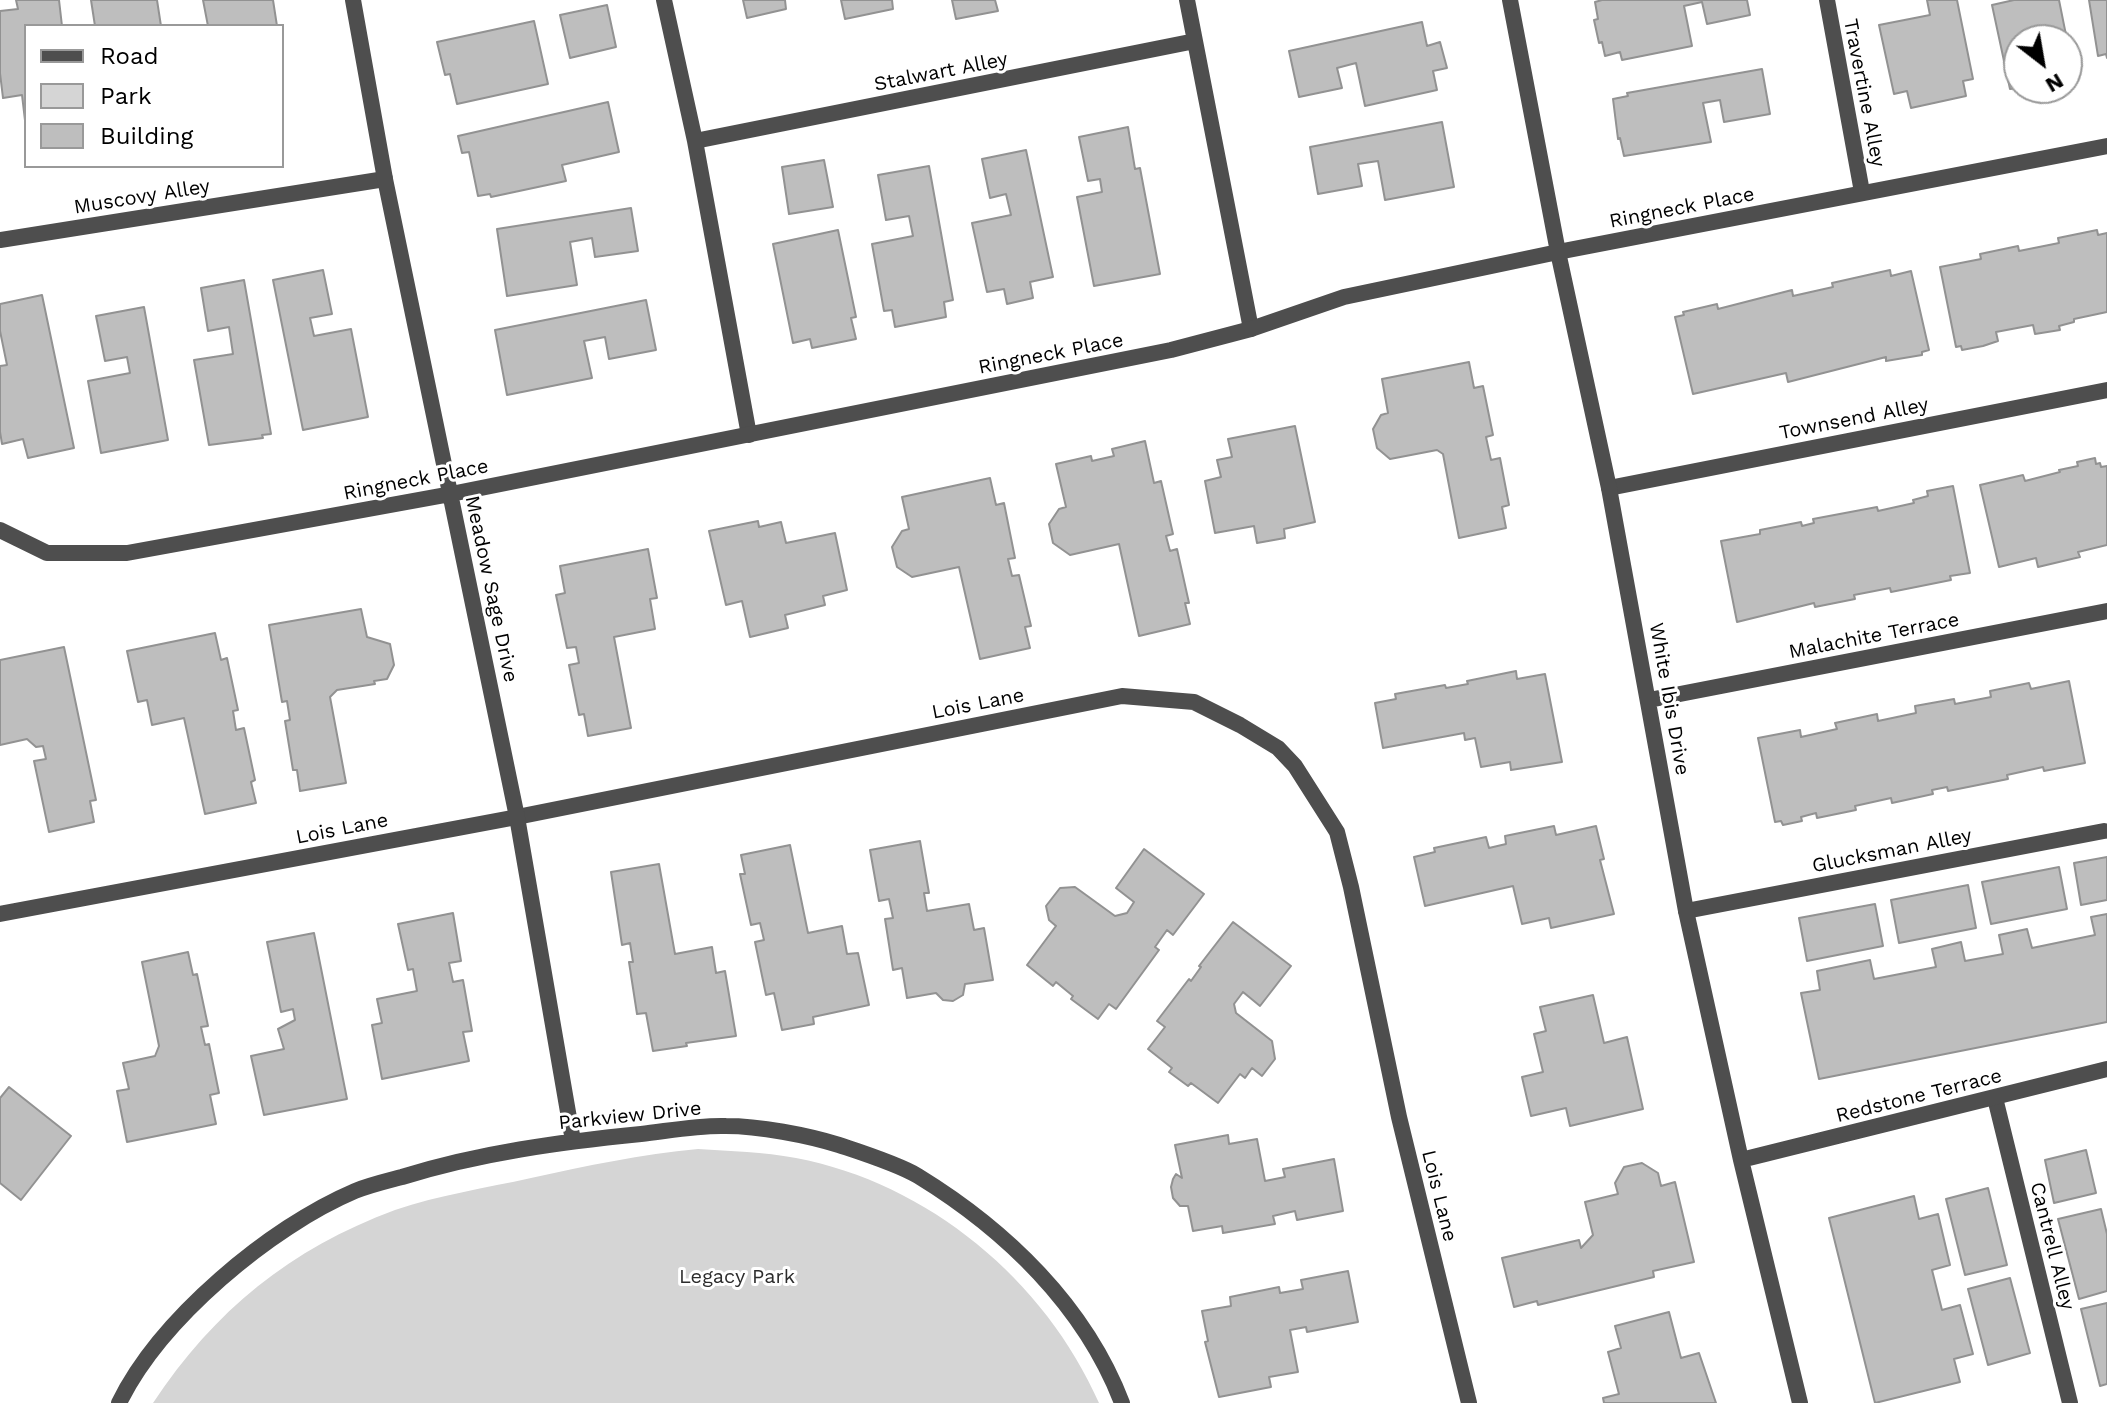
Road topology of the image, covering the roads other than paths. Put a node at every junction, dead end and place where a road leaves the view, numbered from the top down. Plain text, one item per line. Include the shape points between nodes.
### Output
1 (353, 0) edge
2 (664, 0) edge
3 (1187, 0) edge
4 (1510, 0) edge
5 (1827, 0) edge
6 (1195, 41) junction
7 (695, 141) junction
8 (2107, 146) edge
9 (385, 179) junction
10 (1862, 192) junction
11 (0, 240) edge
12 (1558, 252) junction
13 (1251, 329) junction
14 (2107, 390) edge
15 (749, 435) junction
16 (1609, 488) junction
17 (451, 494) junction
18 (0, 530) edge
19 (2107, 611) edge
20 (1649, 700) junction
21 (517, 817) junction
22 (2104, 831) dead end
23 (1686, 911) junction
24 (0, 914) edge
25 (2107, 1069) edge
26 (1995, 1098) junction
27 (573, 1141) junction
28 (1741, 1160) junction
29 (119, 1403) edge
30 (1122, 1403) edge
31 (1469, 1403) edge
32 (1800, 1403) edge
33 (2070, 1403) edge

1 - 9 street, Meadow Sage Drive
2 - 7 street
3 - 6 street
4 - 12 street, White Ibis Drive
5 - 10 street, Travertine Alley
6 - 7 street, Stalwart Alley
6 - 13 street
7 - 15 street
8 - 10 street, Ringneck Place
9 - 11 street, Muscovy Alley
9 - 17 street, Meadow Sage Drive
10 - 12 street, Ringneck Place
12 - 13 street, Ringneck Place via 1344,297
12 - 16 street, White Ibis Drive
13 - 15 street, Ringneck Place via 1171,350
14 - 16 street, Townsend Alley
15 - 17 street, Ringneck Place
16 - 20 street, White Ibis Drive
17 - 18 street, Ringneck Place via 127,553 47,553
17 - 21 street, Meadow Sage Drive
19 - 20 street, Malachite Terrace
20 - 23 street, White Ibis Drive
21 - 24 street, Lois Lane
21 - 27 street, Meadow Sage Drive
21 - 31 street, Lois Lane via 1122,696 1194,702 1278,748 1337,832
22 - 23 street, Glucksman Alley
23 - 28 street, White Ibis Drive
25 - 26 street, Redstone Terrace
26 - 28 street, Redstone Terrace
26 - 33 street, Cantrell Alley
27 - 29 street, Parkview Drive via 443,1164 355,1191 285,1229 210,1287 161,1340
27 - 30 street, Parkview Drive via 725,1126 838,1145 917,1175 995,1232 1063,1298 1098,1349
28 - 32 street, White Ibis Drive

